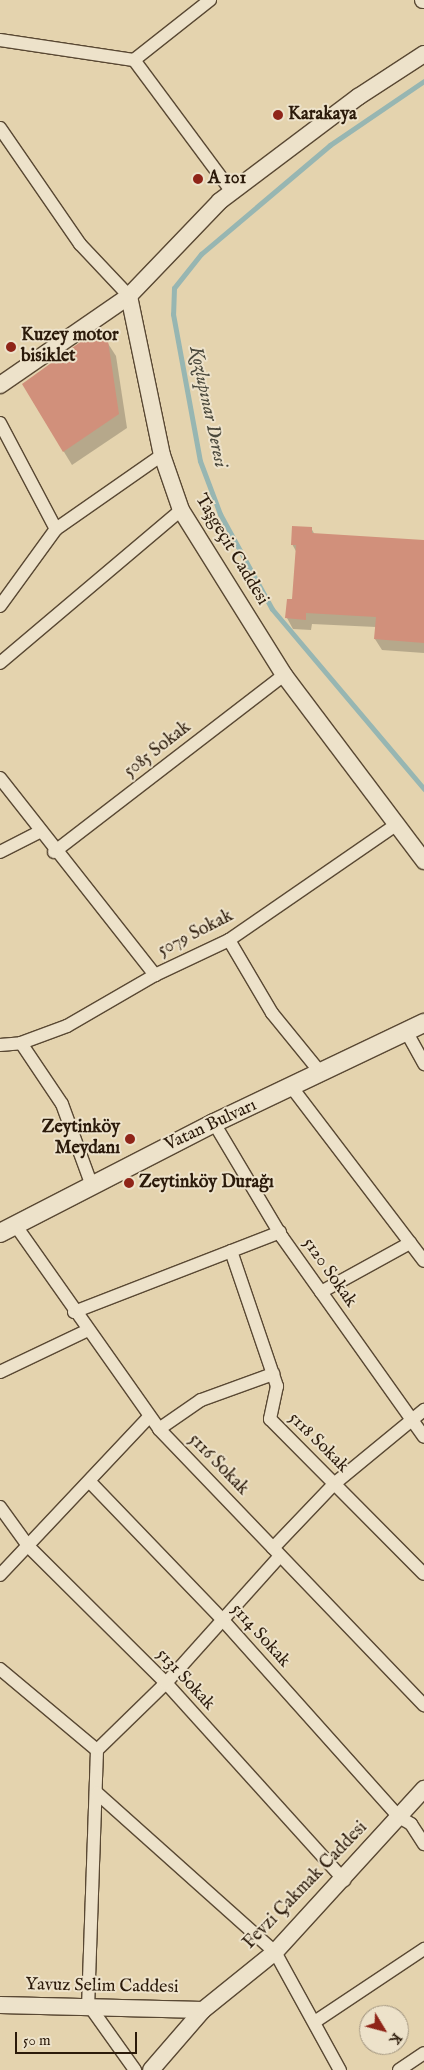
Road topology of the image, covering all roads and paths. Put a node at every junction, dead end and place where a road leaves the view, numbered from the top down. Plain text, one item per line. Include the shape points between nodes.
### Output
1 (210, 0) edge
2 (0, 40) edge
3 (424, 54) edge
4 (134, 60) junction
5 (0, 128) edge
6 (232, 192) junction
7 (129, 296) junction
8 (0, 385) edge
9 (0, 423) edge
10 (162, 455) junction
11 (181, 510) junction
12 (56, 529) junction
13 (0, 606) edge
14 (0, 663) edge
15 (284, 675) junction
16 (0, 778) edge
17 (394, 826) junction
18 (40, 831) junction
19 (0, 852) edge
20 (54, 852) junction
21 (424, 861) edge
22 (229, 940) junction
23 (155, 974) junction
24 (424, 1023) edge
25 (406, 1031) junction
26 (21, 1043) junction
27 (0, 1045) edge
28 (424, 1064) edge
29 (321, 1073) junction
30 (293, 1088) junction
31 (214, 1123) junction
32 (92, 1186) junction
33 (16, 1226) junction
34 (280, 1232) junction
35 (0, 1233) edge
36 (410, 1243) junction
37 (231, 1251) junction
38 (424, 1261) edge
39 (321, 1292) junction
40 (74, 1312) junction
41 (86, 1331) junction
42 (0, 1372) edge
43 (273, 1374) junction
44 (424, 1410) edge
45 (149, 1417) junction
46 (409, 1420) junction
47 (159, 1429) junction
48 (424, 1437) edge
49 (90, 1482) junction
50 (334, 1484) junction
51 (0, 1507) edge
52 (29, 1547) junction
53 (276, 1552) junction
54 (424, 1574) edge
55 (0, 1576) edge
56 (221, 1618) junction
57 (0, 1669) edge
58 (166, 1683) junction
59 (424, 1705) edge
60 (97, 1750) junction
61 (424, 1789) edge
62 (97, 1793) junction
63 (399, 1817) junction
64 (424, 1844) edge
65 (344, 1880) junction
66 (424, 1949) edge
67 (275, 1952) junction
68 (88, 2004) junction
69 (0, 2005) edge
70 (203, 2010) junction
71 (316, 2021) junction
72 (424, 2052) edge
73 (135, 2070) edge
74 (150, 2070) edge
75 (340, 2070) edge
76 (399, 2070) edge

1 - 4 street
2 - 4 street
3 - 6 street via 358,97
4 - 6 street
5 - 7 street via 80,244
6 - 7 street
7 - 8 street
7 - 10 street, Taşgeçit Caddesi
9 - 12 street
10 - 11 street, Taşgeçit Caddesi
10 - 12 street
11 - 14 street
11 - 15 street, Taşgeçit Caddesi
12 - 13 street
15 - 17 street, Taşgeçit Caddesi
15 - 20 street, 5085 Sokak
16 - 18 street
17 - 21 street, Taşgeçit Caddesi
17 - 22 street, 5079 Sokak
18 - 19 street
18 - 20 street
20 - 23 street
22 - 23 street, 5079 Sokak
22 - 29 street via 272,1013
23 - 26 street, 5079 Sokak via 67,1026
24 - 25 main road, Vatan Bulvarı
25 - 28 street
25 - 29 main road, Vatan Bulvarı
26 - 27 street, 5079 Sokak
26 - 32 street via 62,1104
29 - 30 main road, Vatan Bulvarı
30 - 31 main road, Vatan Bulvarı
30 - 36 street
31 - 32 main road, Vatan Bulvarı
31 - 34 street, 5120 Sokak
32 - 33 main road, Vatan Bulvarı
33 - 35 main road, Vatan Bulvarı
33 - 40 street, 5116 Sokak
34 - 37 street
34 - 39 street, 5120 Sokak
36 - 38 street
36 - 39 street
37 - 40 street
37 - 43 street, 5118 Sokak
39 - 46 street, 5120 Sokak
40 - 41 street, 5116 Sokak
41 - 42 street
41 - 45 street, 5116 Sokak
43 - 47 street via 201,1400
43 - 50 street, 5118 Sokak via 277,1386 270,1419
44 - 46 street
45 - 47 street, 5116 Sokak
45 - 49 street
46 - 48 street, 5120 Sokak
46 - 50 street
47 - 53 street, 5116 Sokak
49 - 52 street
49 - 56 street, 5114 Sokak
50 - 53 street
50 - 54 street, 5118 Sokak
51 - 52 street, 5131 Sokak
52 - 55 street
52 - 58 street, 5131 Sokak
53 - 56 street
53 - 59 street, 5116 Sokak
56 - 58 street
56 - 63 street, 5114 Sokak
57 - 60 street
58 - 60 street
58 - 65 street, 5131 Sokak
60 - 62 street
61 - 63 street, Fevzi Çakmak Caddesi
62 - 67 street
62 - 68 street
63 - 64 street, 5114 Sokak via 411,1824
63 - 65 street, Fevzi Çakmak Caddesi
65 - 67 street, Fevzi Çakmak Caddesi
66 - 71 street
67 - 70 street, Fevzi Çakmak Caddesi
67 - 71 street
68 - 69 street, Yavuz Selim Caddesi
68 - 70 street, Yavuz Selim Caddesi
68 - 73 street
70 - 74 street, Fevzi Çakmak Caddesi
71 - 75 street
72 - 76 street

